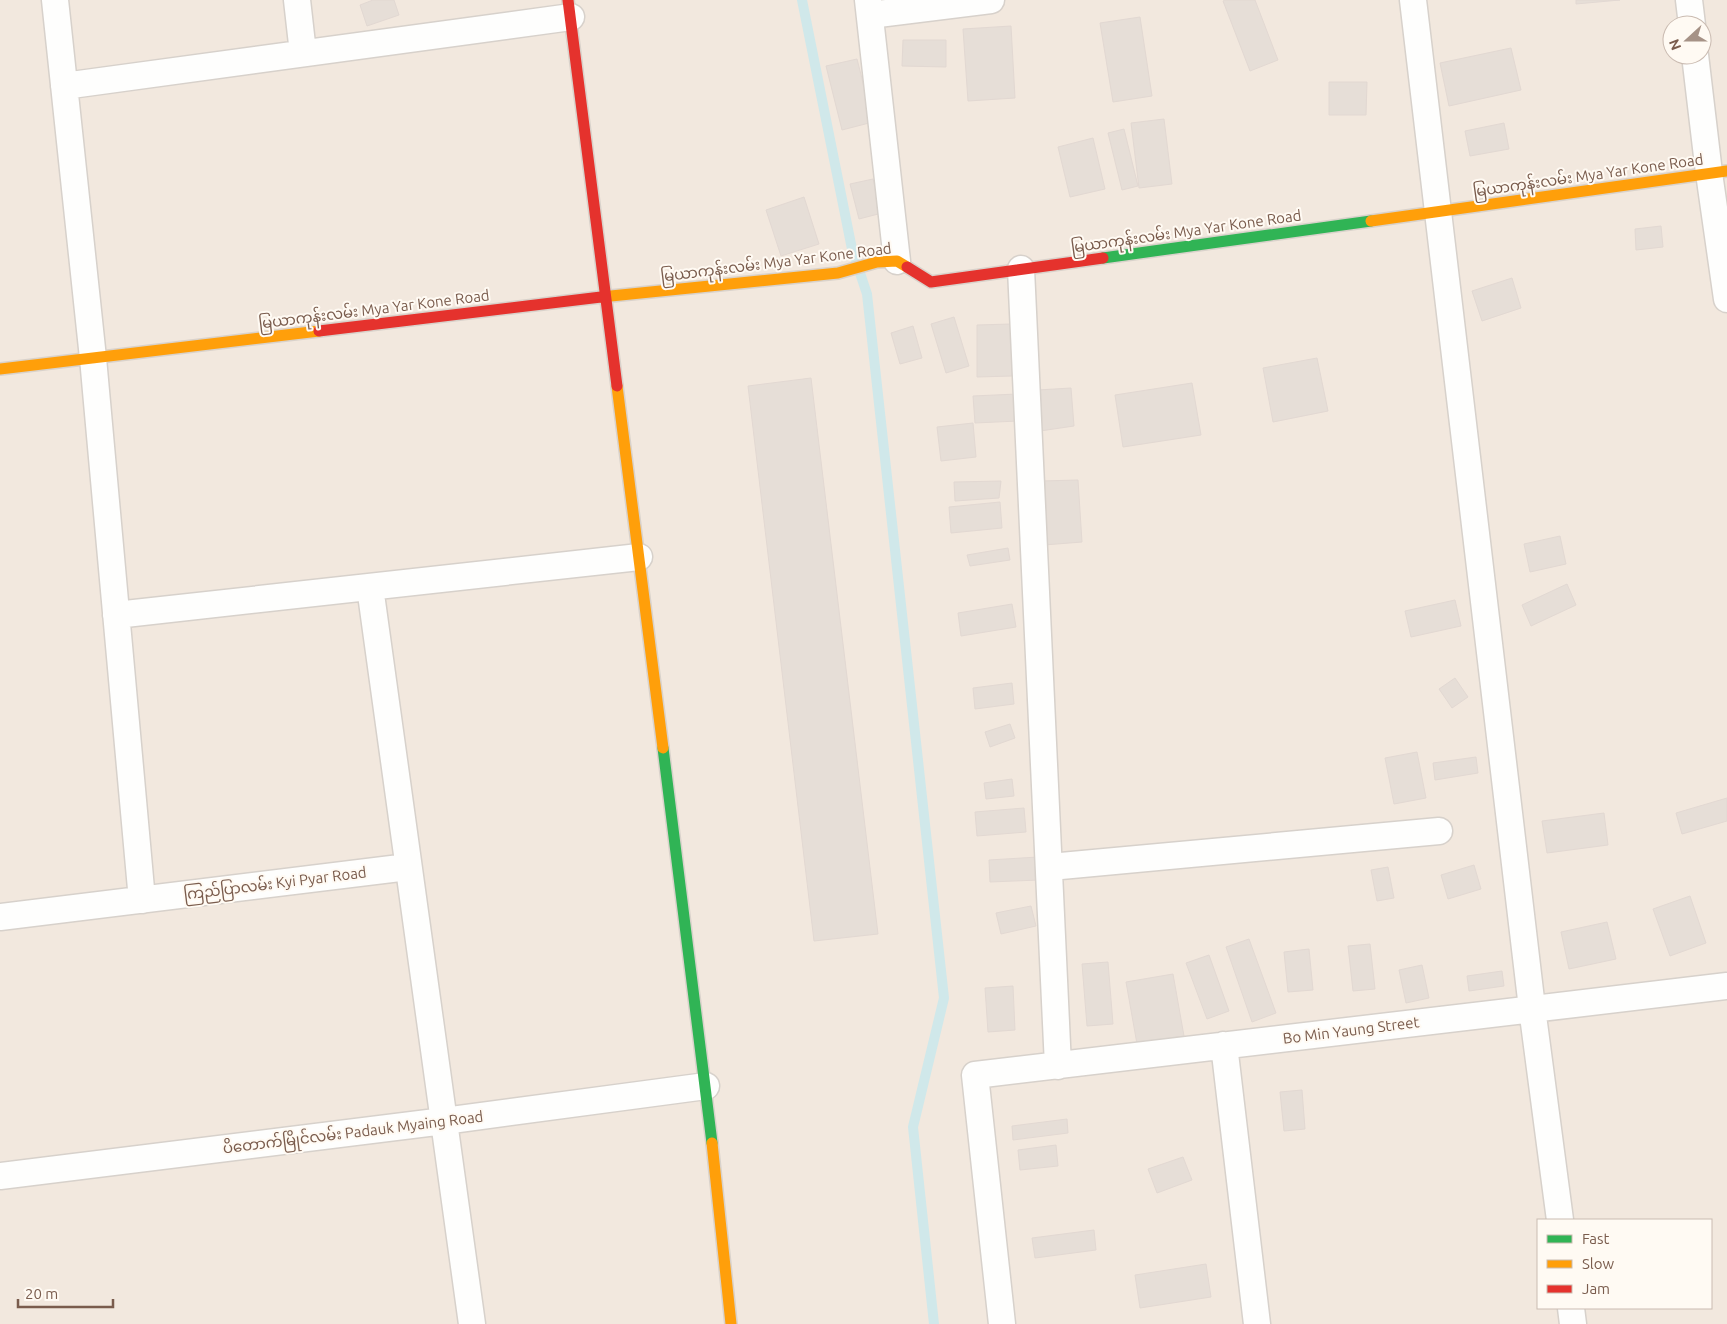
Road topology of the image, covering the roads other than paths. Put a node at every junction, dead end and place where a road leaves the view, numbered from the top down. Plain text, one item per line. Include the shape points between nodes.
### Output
1 (55, 0) edge
2 (296, 0) edge
3 (991, 0) edge
4 (1413, 0) edge
5 (1689, 0) edge
6 (869, 7) edge
7 (570, 9) edge
8 (1691, 15) edge
9 (303, 53) junction
10 (1698, 65) edge
11 (64, 86) junction
12 (1718, 172) edge
13 (1437, 212) junction
14 (887, 262) junction
15 (1021, 269) junction
16 (606, 296) junction
17 (1727, 300) edge
18 (93, 358) junction
19 (0, 369) edge
20 (639, 557) junction
21 (370, 587) junction
22 (116, 615) junction
23 (1439, 831) dead end
24 (408, 866) junction
25 (1050, 867) junction
26 (142, 900) junction
27 (0, 917) edge
28 (1727, 986) edge
29 (1532, 1008) junction
30 (1224, 1045) junction
31 (1058, 1066) junction
32 (706, 1086) junction
33 (444, 1121) junction
34 (0, 1176) edge
35 (1560, 1219) edge
36 (1571, 1309) edge
37 (472, 1324) edge
38 (731, 1324) edge
39 (1002, 1324) edge
40 (1257, 1324) edge
41 (1573, 1324) edge

1 - 11 street
2 - 9 street
3 - 6 street
4 - 13 street
5 - 8 street
6 - 14 street
7 - 9 street
7 - 16 street
9 - 11 street
10 - 12 street
11 - 18 street
12 - 13 street, မြယာကုန်းလမ်း Mya Yar Kone Road
12 - 17 street
13 - 15 street, မြယာကုန်းလမ်း Mya Yar Kone Road
13 - 29 street
14 - 15 street, မြယာကုန်းလမ်း Mya Yar Kone Road via 931,282
14 - 16 street, မြယာကုန်းလမ်း Mya Yar Kone Road via 838,273
15 - 25 street
16 - 18 street, မြယာကုန်းလမ်း Mya Yar Kone Road
16 - 20 street
18 - 19 street, မြယာကုန်းလမ်း Mya Yar Kone Road
18 - 22 street
20 - 21 street
20 - 32 street
21 - 22 street
21 - 24 street
22 - 26 street
23 - 25 street
24 - 26 street, ကြည်ပြာလမ်း Kyi Pyar Road
24 - 33 street
25 - 31 street
26 - 27 street, ကြည်ပြာလမ်း Kyi Pyar Road
28 - 29 street, Bo Min Yaung Street
29 - 30 street, Bo Min Yaung Street
29 - 35 street
30 - 31 street, Bo Min Yaung Street
30 - 40 street
31 - 39 street, Bo Min Yaung Street via 975,1075
32 - 33 street, ပိတောက်မြိုင်လမ်း Padauk Myaing Road
32 - 38 street
33 - 34 street, ပိတောက်မြိုင်လမ်း Padauk Myaing Road
33 - 37 street
36 - 41 street

